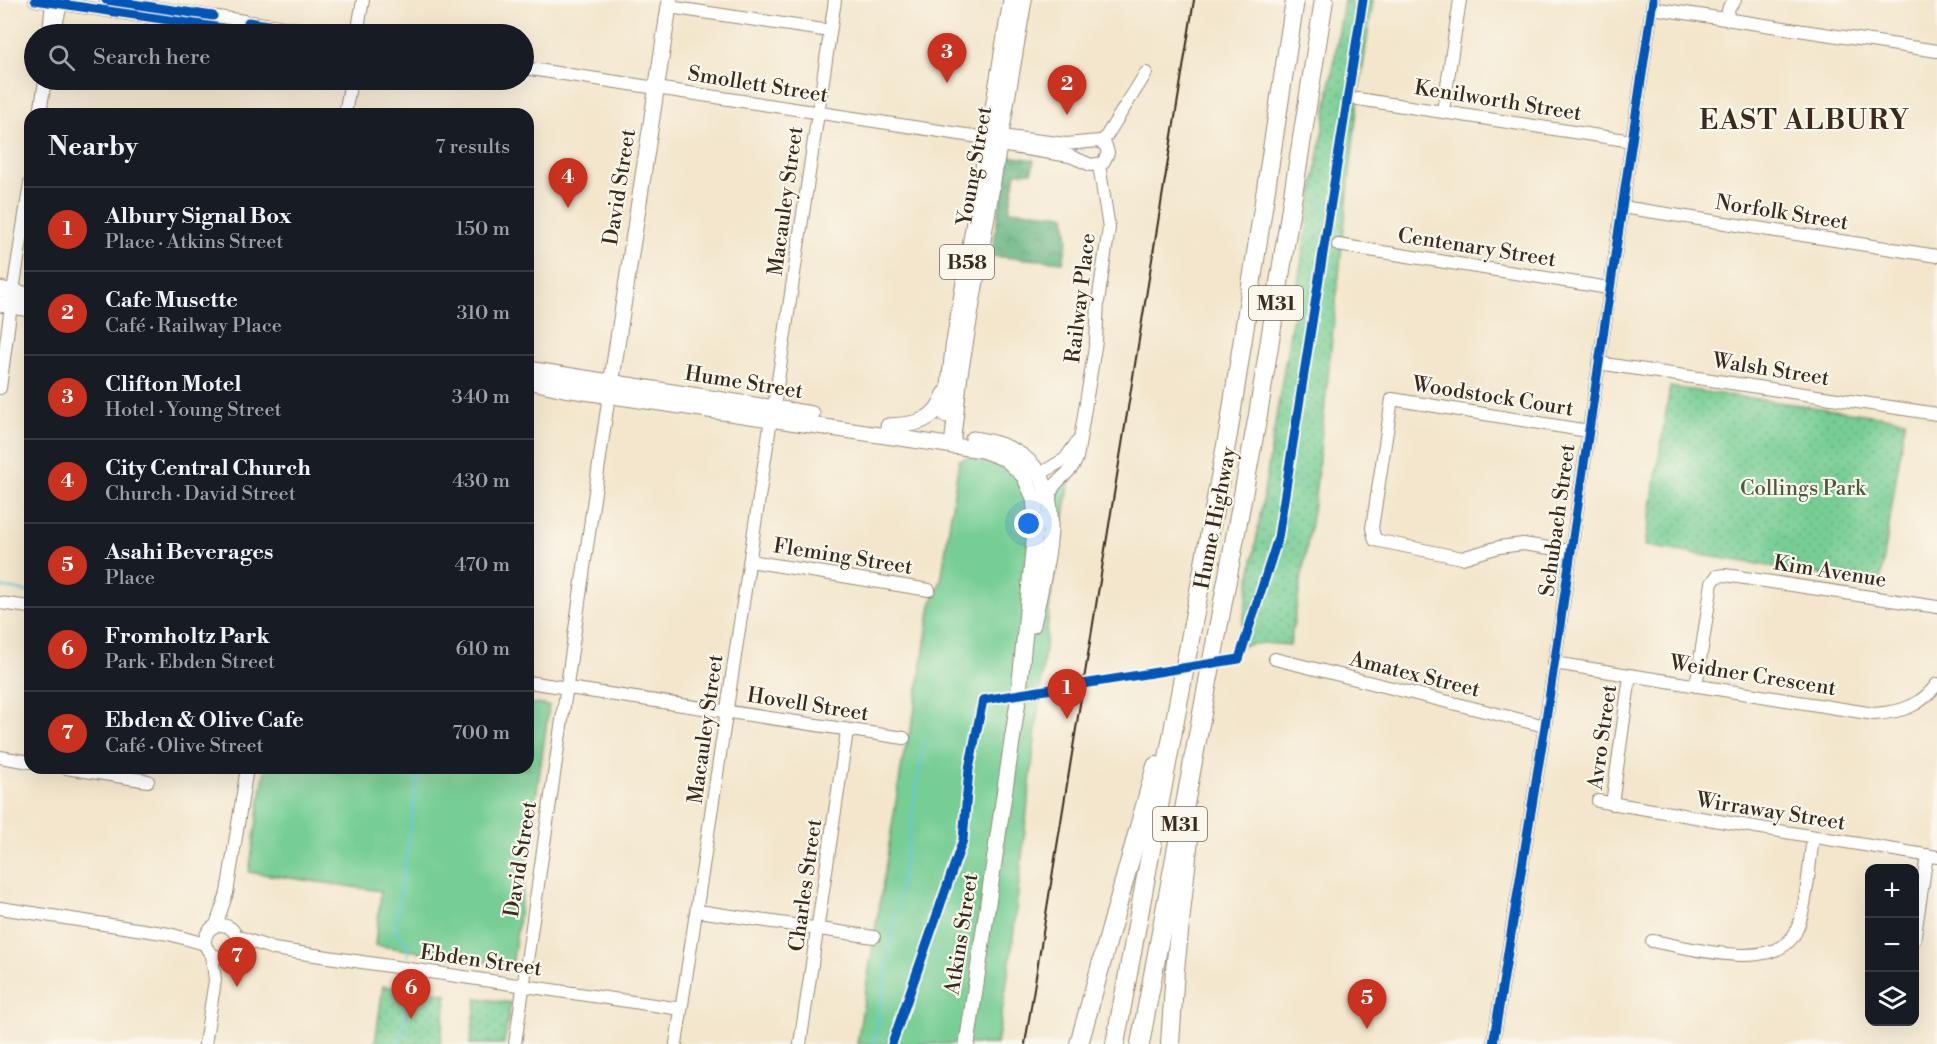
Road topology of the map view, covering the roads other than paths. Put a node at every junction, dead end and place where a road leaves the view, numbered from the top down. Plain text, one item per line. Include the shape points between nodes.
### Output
1 (35, 0) edge
2 (106, 0) edge
3 (363, 0) edge
4 (835, 0) edge
5 (1011, 0) edge
6 (1024, 0) edge
7 (1295, 0) edge
8 (1324, 0) edge
9 (1460, 0) edge
10 (1735, 0) edge
11 (56, 2) edge
12 (670, 3) edge
13 (1653, 4) edge
14 (1726, 19) junction
15 (51, 24) edge
16 (55, 24) edge
17 (211, 24) edge
18 (228, 24) edge
19 (359, 24) edge
20 (830, 31) junction
21 (1937, 51) edge
22 (534, 70) edge
23 (1146, 73) dead end
24 (655, 88) junction
25 (44, 90) edge
26 (349, 90) edge
27 (1358, 99) dead end
28 (41, 108) edge
29 (346, 108) edge
30 (1443, 111) junction
31 (818, 114) junction
32 (995, 140) junction
33 (1632, 141) junction
34 (1087, 142) junction
35 (1102, 142) junction
36 (1085, 161) junction
37 (1099, 165) junction
38 (1622, 207) junction
39 (24, 212) edge
40 (1338, 245) dead end
41 (1937, 256) edge
42 (1609, 288) junction
43 (24, 296) edge
44 (6, 298) edge
45 (24, 306) edge
46 (1598, 363) junction
47 (534, 370) edge
48 (534, 382) edge
49 (947, 387) junction
50 (0, 388) edge
51 (610, 388) junction
52 (772, 413) junction
53 (1937, 414) edge
54 (888, 426) junction
55 (1588, 431) junction
56 (1080, 436) junction
57 (948, 440) junction
58 (1040, 474) junction
59 (1218, 486) junction
60 (1050, 511) junction
61 (1570, 551) junction
62 (750, 561) junction
63 (1030, 576) junction
64 (929, 590) dead end
65 (0, 603) edge
66 (1221, 605) junction
67 (24, 606) edge
68 (1937, 608) edge
69 (1275, 659) dead end
70 (1554, 663) junction
71 (1630, 676) junction
72 (534, 683) edge
73 (1937, 684) edge
74 (1696, 686) junction
75 (567, 688) junction
76 (1018, 701) junction
77 (727, 711) junction
78 (1545, 726) junction
79 (847, 731) junction
80 (904, 738) dead end
81 (0, 757) edge
82 (24, 761) edge
83 (104, 774) edge
84 (246, 774) edge
85 (148, 781) dead end
86 (1598, 801) dead end
87 (1612, 804) junction
88 (1813, 838) junction
89 (1932, 856) edge
90 (227, 893) junction
91 (0, 908) edge
92 (698, 910) junction
93 (1919, 918) edge
94 (818, 929) junction
95 (234, 933) junction
96 (874, 937) dead end
97 (210, 939) junction
98 (1652, 941) dead end
99 (274, 949) junction
100 (231, 953) junction
101 (215, 980) junction
102 (522, 986) junction
103 (681, 1009) junction
104 (966, 1040) edge
105 (205, 1044) edge
106 (515, 1044) edge
107 (676, 1044) edge
108 (800, 1044) edge
109 (1079, 1044) edge
110 (1115, 1044) edge
111 (1140, 1044) edge
112 (1170, 1044) edge
113 (1493, 1044) edge

1 - 11 street
2 - 18 street
3 - 19 street
4 - 20 street, Macauley Street
5 - 32 main road, Young Street / B58
6 - 32 main road, Young Street / B58
7 - 59 highway, Hume Highway / M31
8 - 66 highway, Hume Highway / M31 via 1258,415
9 - 30 street
10 - 14 street
11 - 15 street
11 - 16 street
11 - 17 street
12 - 20 street
12 - 24 main road, David Street
13 - 14 street
13 - 33 street, Schubach Street
14 - 21 street
20 - 31 street, Macauley Street
22 - 24 street, Smollett Street
23 - 35 street
24 - 31 street, Smollett Street
24 - 51 main road, David Street
25 - 28 street
26 - 29 street
27 - 30 street, Kenilworth Street
30 - 33 street, Kenilworth Street
31 - 32 street, Smollett Street
31 - 52 street, Macauley Street
32 - 34 street
32 - 36 street
32 - 49 main road, Young Street / B58
32 - 57 main road, Young Street / B58
33 - 38 street, Schubach Street
34 - 35 street
34 - 36 street via 1083,149
35 - 37 street via 1108,153
36 - 37 street
37 - 56 street, Railway Place via 1109,228
38 - 41 street, Norfolk Street
38 - 42 street, Schubach Street
39 - 44 street
40 - 42 street, Centenary Street
42 - 46 street, Schubach Street
43 - 44 main road
44 - 45 main road
44 - 50 street
46 - 53 street, Walsh Street
46 - 55 street, Schubach Street
47 - 51 main road, Hume Street / B58
48 - 51 main road, Hume Street / B58
49 - 54 main road, B58 via 939,408 924,422
49 - 57 main road, Young Street / B58
51 - 52 main road, Hume Street / B58
51 - 75 street, David Street
52 - 54 main road, Hume Street / B58
52 - 57 main road, Hume Street / B58
52 - 62 street, Macauley Street
54 - 57 main road, Hume Street / B58
55 - 61 street, Schubach Street
55 - 61 street, Woodstock Court via 1391,398 1370,539 1462,558 1523,544
56 - 58 street, Railway Place via 1068,456
56 - 60 street, Railway Place via 1074,466 1051,488
57 - 58 main road, Atkins Street via 1008,446 1027,458
57 - 63 main road, Atkins Street via 1002,456 1029,484 1036,511
58 - 60 main road, Atkins Street
58 - 63 main road via 1042,520
59 - 109 highway via 1166,730
59 - 110 highway, Hume Highway / M31
60 - 76 main road, Atkins Street via 1046,554
61 - 70 street, Schubach Street
62 - 64 street, Fleming Street
62 - 77 street, Macauley Street
63 - 76 main road, Atkins Street
65 - 67 street
66 - 111 highway, Hume Highway / M31
66 - 112 highway via 1186,864
68 - 74 street, Kim Avenue via 1717,576 1712,583
69 - 78 street, Amatex Street
70 - 71 street, Weidner Crescent
70 - 78 street, Schubach Street
71 - 74 street, Weidner Crescent
71 - 87 street, Avro Street
72 - 75 street, Hovell Street
73 - 74 street, Weidner Crescent via 1907,710 1874,714
75 - 77 street, Hovell Street
75 - 102 street, David Street
76 - 104 main road, Atkins Street
77 - 79 street, Hovell Street
77 - 92 street, Macauley Street
78 - 113 street, Schubach Street
79 - 80 street, Hovell Street
79 - 94 street, Charles Street
81 - 82 street
83 - 85 street
84 - 90 street
86 - 87 street, Wirraway Street
87 - 88 street, Wirraway Street
88 - 89 street, Wirraway Street
88 - 98 street via 1798,928 1779,948 1760,956 1744,956
89 - 93 street
90 - 95 street
90 - 97 street
91 - 97 street
92 - 94 street
92 - 103 street, Macauley Street
94 - 96 street
94 - 108 street, Charles Street
95 - 97 street, Ebden Street via 225,925
95 - 99 street, Ebden Street
95 - 100 street
97 - 100 street, Ebden Street
97 - 101 street
99 - 100 street, Ebden Street
99 - 102 street, Ebden Street
100 - 101 street
101 - 105 street
102 - 103 street, Ebden Street
102 - 106 street, David Street
103 - 107 street, Macauley Street

